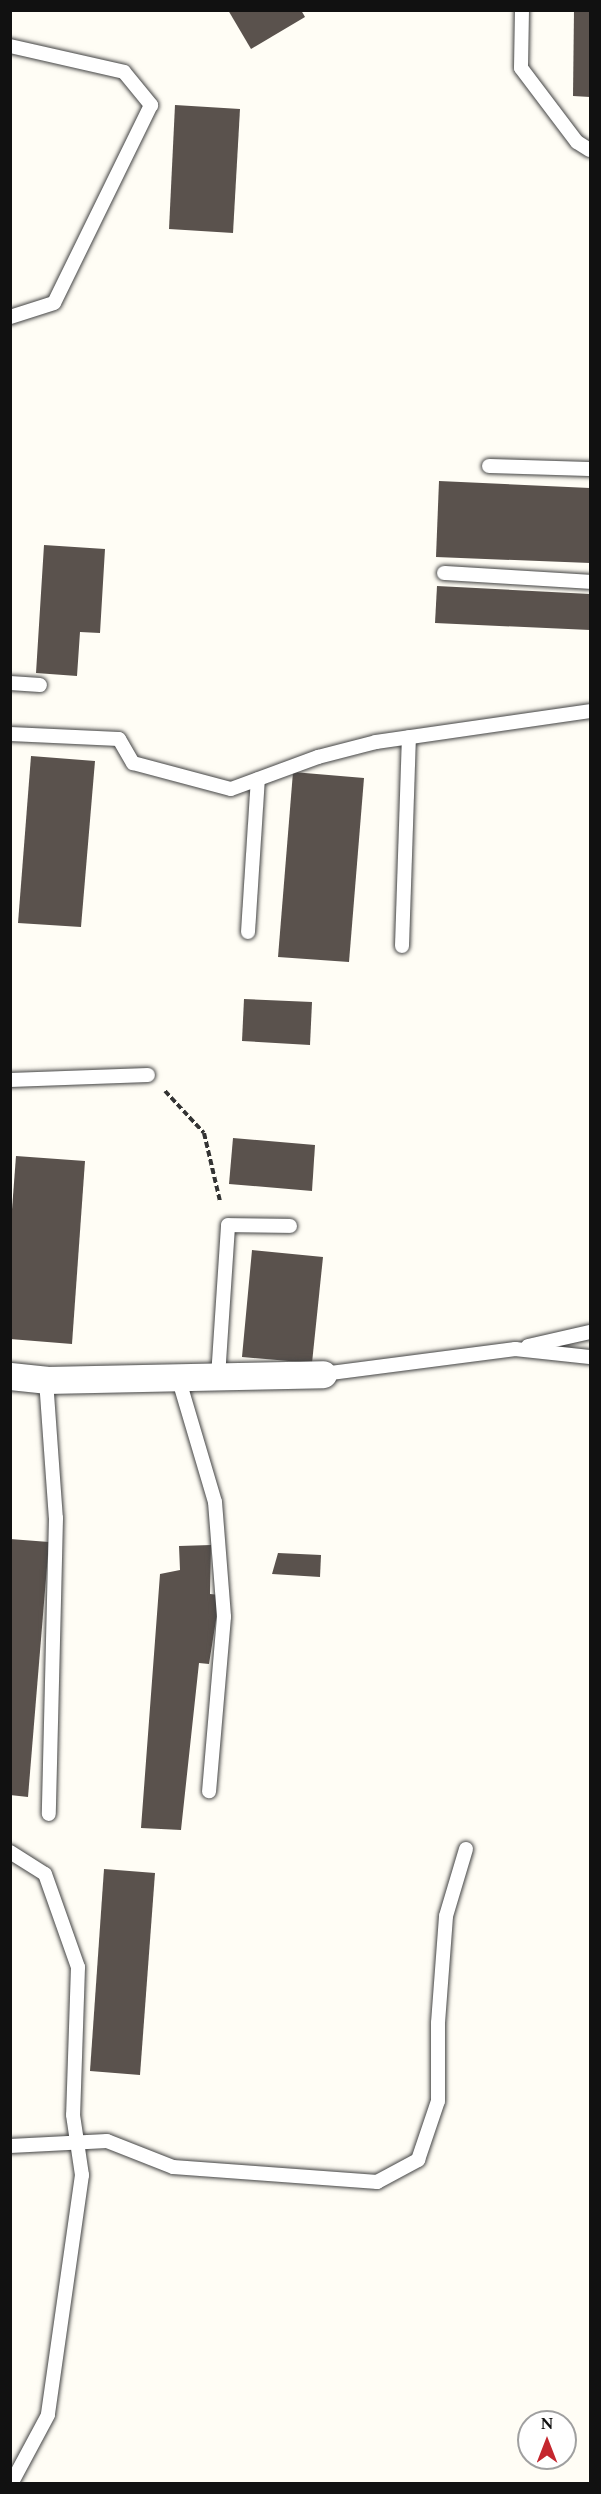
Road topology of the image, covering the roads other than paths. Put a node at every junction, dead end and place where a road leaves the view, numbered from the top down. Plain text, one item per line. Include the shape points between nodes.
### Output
1 (522, 10) edge
2 (10, 46) edge
3 (591, 150) edge
4 (10, 317) edge
5 (489, 466) dead end
6 (591, 469) edge
7 (444, 573) dead end
8 (591, 582) edge
9 (10, 683) edge
10 (40, 685) dead end
11 (591, 711) edge
12 (10, 734) edge
13 (409, 737) junction
14 (258, 779) junction
15 (248, 932) dead end
16 (402, 946) dead end
17 (148, 1076) road end
18 (10, 1080) edge
19 (290, 1226) dead end
20 (591, 1332) edge
21 (515, 1349) junction
22 (591, 1357) edge
23 (322, 1374) joint
24 (10, 1376) edge
25 (178, 1377) junction
26 (218, 1377) junction
27 (46, 1380) junction
28 (209, 1791) dead end
29 (49, 1814) dead end
30 (466, 1849) dead end
31 (10, 1852) edge
32 (77, 2142) junction
33 (10, 2146) edge
34 (11, 2484) edge

1 - 3 lane via 521,68 577,142
2 - 4 lane via 124,72 151,105 54,303
5 - 6 lane
7 - 8 lane
9 - 10 lane
11 - 13 lane
12 - 14 lane via 119,739 133,762 231,789
13 - 14 lane via 318,757
13 - 16 lane
14 - 15 lane
17 - 18 lane
19 - 26 lane via 228,1225
20 - 21 lane
21 - 22 lane
21 - 23 lane
23 - 26 street
24 - 27 street
25 - 26 street
25 - 27 street
25 - 28 lane via 215,1502 224,1617
27 - 29 lane via 56,1518
30 - 32 lane via 446,1916 438,2023 438,2101 418,2160 377,2182 173,2167 107,2141
31 - 32 lane via 45,1874 78,1967 73,2115
32 - 33 lane
32 - 34 lane via 82,2175 48,2415

